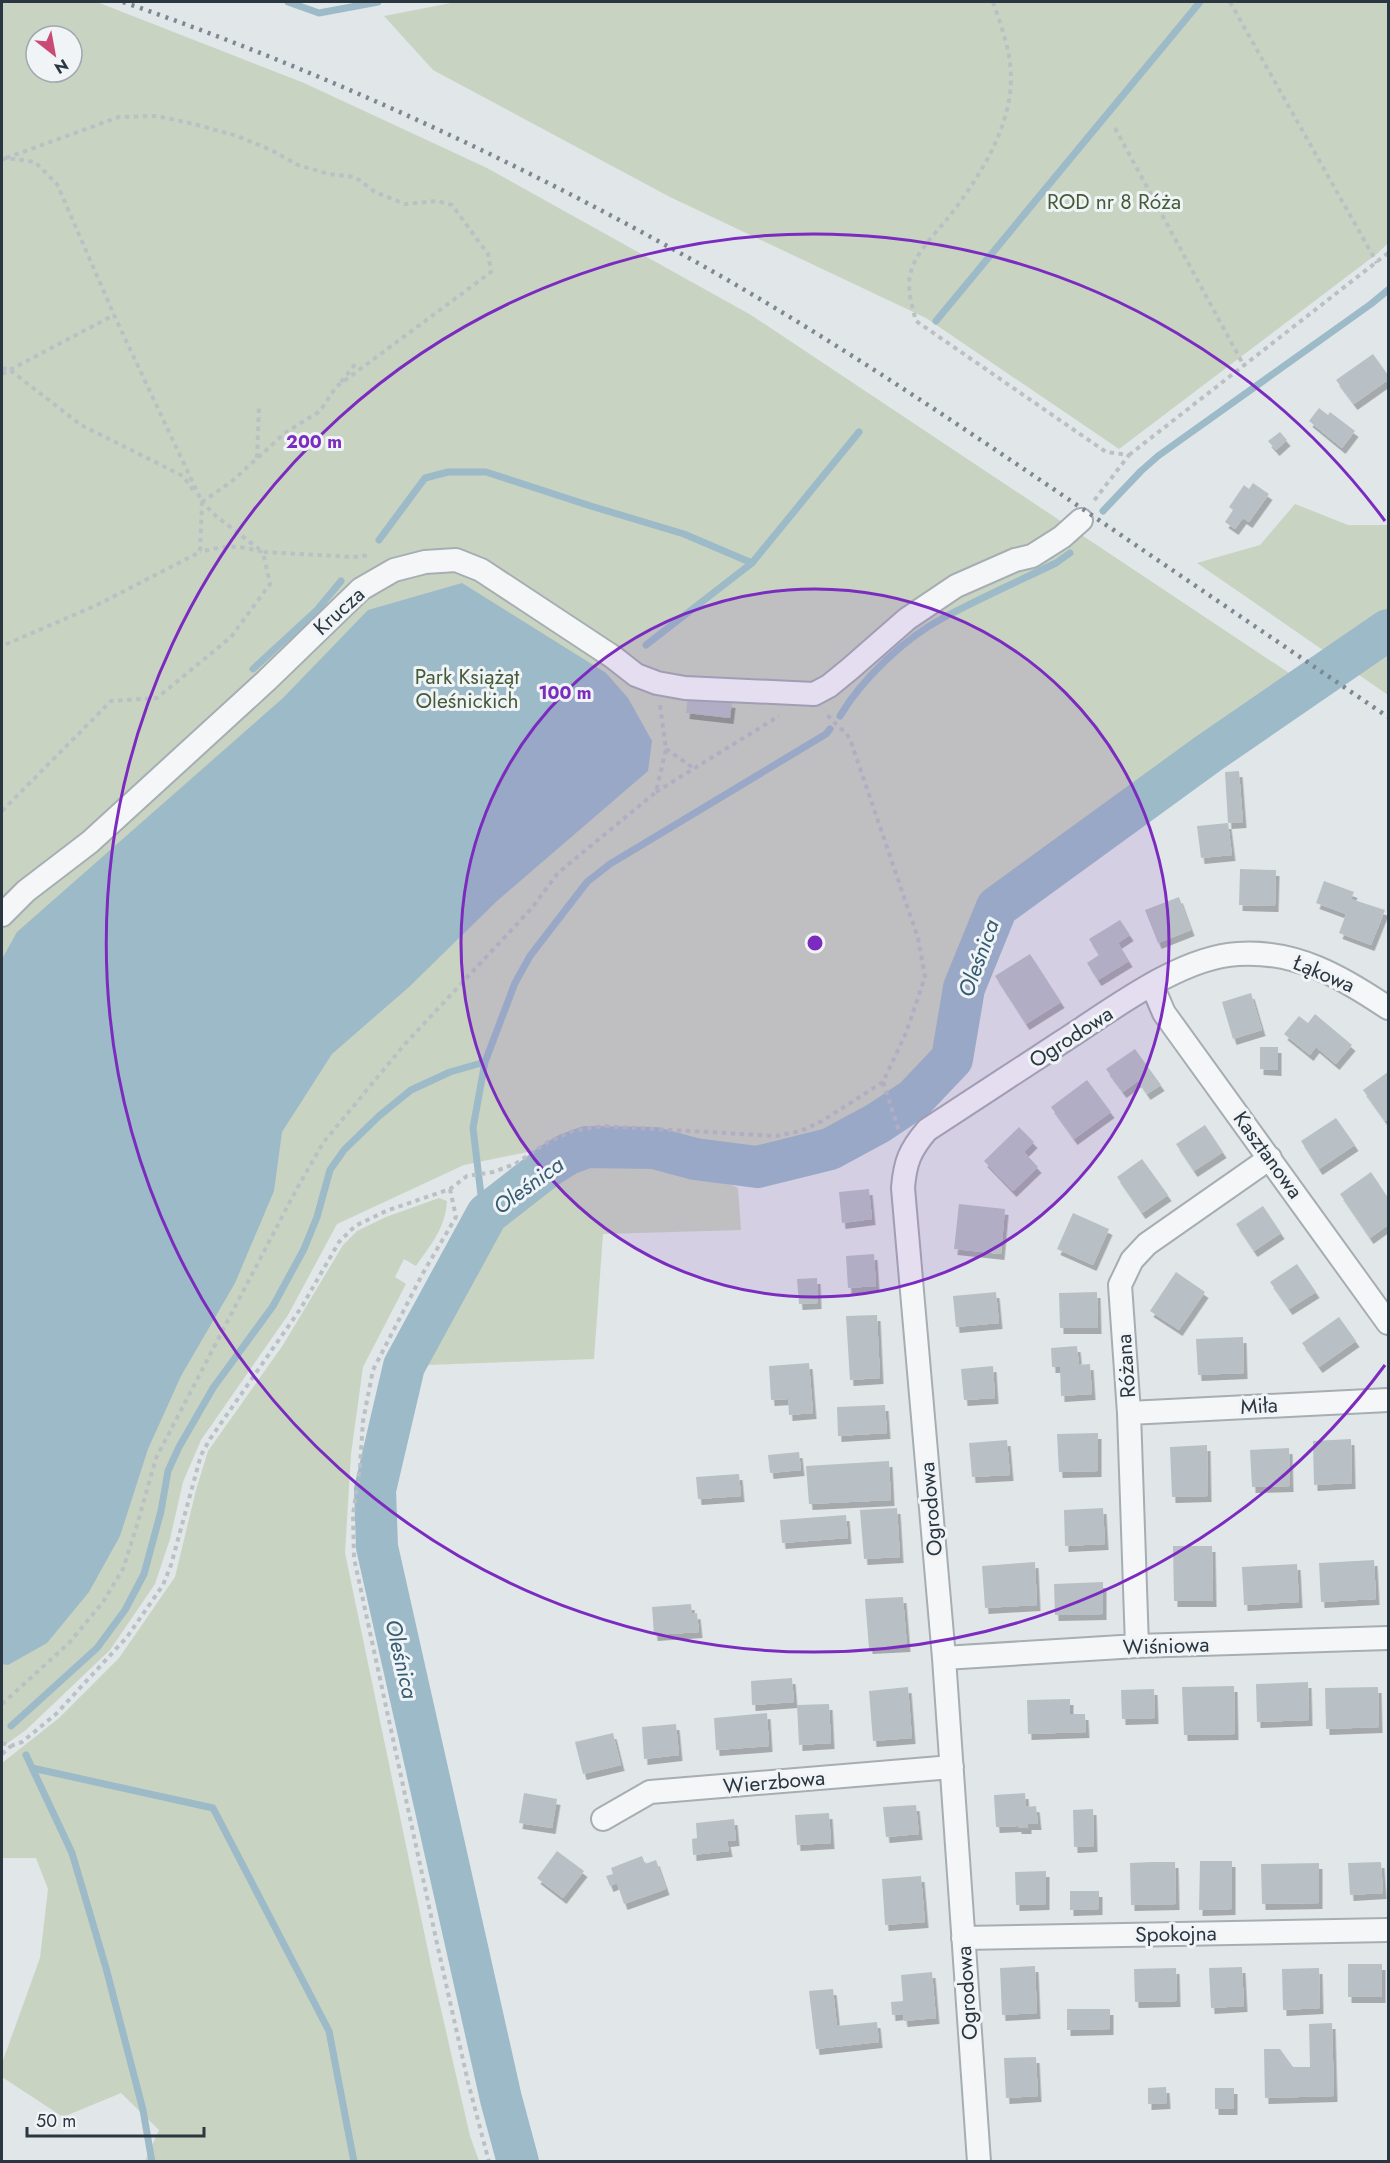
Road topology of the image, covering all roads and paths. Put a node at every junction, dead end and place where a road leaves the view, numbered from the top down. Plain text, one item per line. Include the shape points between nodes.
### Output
1 (993, 2) edge
2 (1230, 2) edge
3 (1115, 128) dead end
4 (4, 159) edge
5 (1389, 253) edge
6 (1377, 263) junction
7 (114, 315) junction
8 (356, 363) dead end
9 (1244, 366) junction
10 (2, 368) edge
11 (10, 370) junction
12 (2, 374) edge
13 (336, 387) junction
14 (259, 406) dead end
15 (1129, 455) junction
16 (256, 459) junction
17 (202, 502) junction
18 (1086, 512) joint
19 (200, 552) junction
20 (263, 552) junction
21 (378, 554) dead end
22 (2, 645) edge
23 (657, 683) junction
24 (814, 694) junction
25 (666, 749) junction
26 (695, 769) junction
27 (656, 792) junction
28 (2, 811) edge
29 (2, 915) edge
30 (1152, 985) junction
31 (1389, 1008) edge
32 (883, 1082) junction
33 (898, 1130) dead end
34 (1270, 1158) junction
35 (450, 1189) junction
36 (1389, 1323) edge
37 (1389, 1400) edge
38 (1129, 1413) junction
39 (1389, 1638) edge
40 (1137, 1646) junction
41 (944, 1658) junction
42 (2, 1704) edge
43 (2, 1743) edge
44 (11, 1746) junction
45 (2, 1754) edge
46 (952, 1767) junction
47 (603, 1819) dead end
48 (1389, 1930) edge
49 (963, 1938) junction
50 (489, 2162) edge
51 (979, 2162) edge

1 - 15 path via 1011,76 1008,107 993,149 968,191 918,256 910,277 916,321 1106,452
2 - 6 path
3 - 9 path
4 - 7 path via 35,162 57,184
4 - 13 path via 119,117 157,116 237,136 298,165 355,177 375,192 405,204 437,201 452,205 488,254 491,272
5 - 6 path
6 - 9 path
7 - 11 path
7 - 17 path
8 - 13 path
9 - 15 path
10 - 11 path
11 - 12 path
11 - 17 path via 81,425 183,476
13 - 16 path via 320,411 285,433
14 - 16 path
15 - 18 path
16 - 17 path
17 - 19 path
17 - 20 path
18 - 24 street via 1062,537 1032,556 956,586 907,619 829,686
19 - 20 path via 240,545
19 - 22 path via 97,605
20 - 21 path via 354,558
20 - 28 path via 270,584 231,637 157,698 111,701
23 - 24 street, Krucza
23 - 25 path
23 - 29 street, Krucza via 636,675 481,570 456,560 394,570 361,589 99,834 26,891
24 - 26 path
24 - 32 path via 828,717 850,739 918,938 925,977 906,1033
25 - 26 path
25 - 27 path
26 - 27 path
27 - 42 path via 558,873 531,909 404,1045 323,1143 156,1458 123,1569 103,1602 69,1643
30 - 31 street, Łąkowa via 1201,962 1236,954 1269,955 1298,959 1323,969
30 - 34 street, Kasztanowa via 1164,1012
30 - 41 street, Ogrodowa via 927,1130 905,1165 903,1188
32 - 33 path
32 - 35 path via 801,1131 776,1137 603,1126 573,1131 514,1164 467,1176
34 - 36 street, Kasztanowa
34 - 38 street, Różana via 1147,1244 1132,1260 1120,1285
35 - 44 path via 386,1211 355,1226 339,1242 301,1308 201,1455 163,1585 128,1637 96,1673 56,1714 22,1742
35 - 50 path via 456,1216 373,1370 353,1515 354,1558 468,2082
37 - 38 street, Miła
38 - 40 street, Różana
39 - 40 street, Wiśniowa
40 - 41 street, Wiśniowa
41 - 46 street, Ogrodowa
43 - 44 path
44 - 45 path
46 - 47 street, Wierzbowa via 650,1792
46 - 49 street, Ogrodowa
48 - 49 street, Spokojna
49 - 51 street, Ogrodowa

